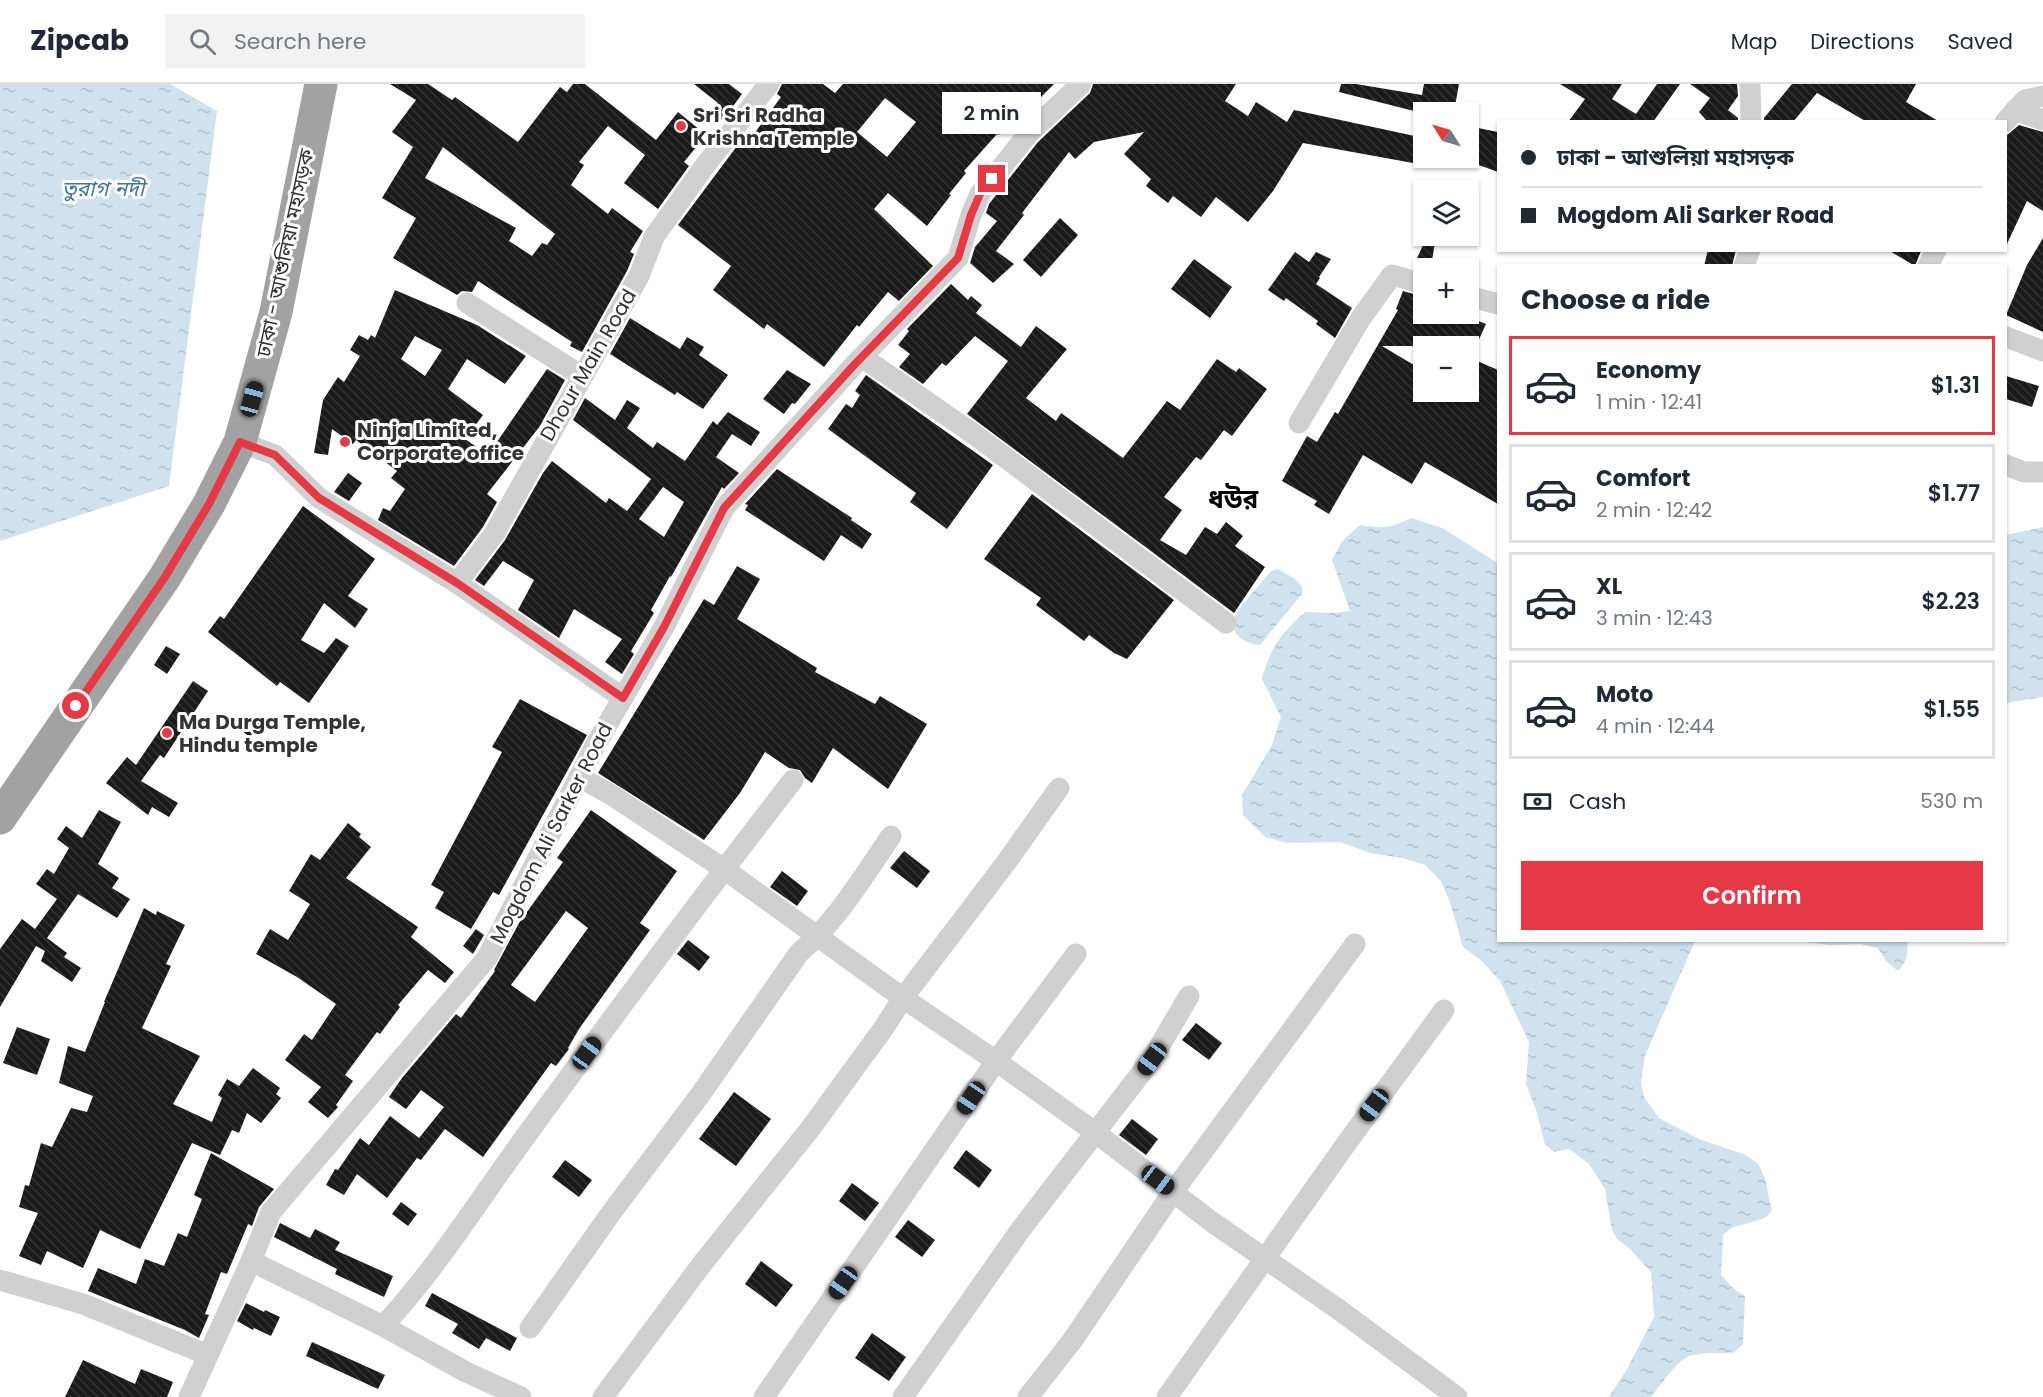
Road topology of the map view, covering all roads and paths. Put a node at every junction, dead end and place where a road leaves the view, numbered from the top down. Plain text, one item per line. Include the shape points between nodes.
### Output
1 (321, 84) edge
2 (770, 84) edge
3 (1081, 84) edge
4 (1750, 84) edge
5 (2043, 96) edge
6 (2010, 116) edge
7 (1751, 120) edge
8 (2043, 120) edge
9 (1413, 281) edge
10 (1479, 299) edge
11 (467, 303) dead end
12 (1497, 304) edge
13 (2007, 337) edge
14 (2043, 351) edge
15 (862, 357) junction
16 (582, 376) junction
17 (1299, 423) dead end
18 (240, 442) junction
19 (2007, 465) edge
20 (2043, 472) edge
21 (457, 583) junction
22 (1226, 623) dead end
23 (623, 698) junction
24 (579, 777) junction
25 (793, 780) dead end
26 (1059, 788) dead end
27 (0, 818) edge
28 (891, 836) dead end
29 (724, 869) junction
30 (819, 936) junction
31 (1355, 944) dead end
32 (1076, 954) dead end
33 (1189, 996) dead end
34 (903, 998) junction
35 (1444, 1010) dead end
36 (996, 1061) junction
37 (1096, 1133) junction
38 (1173, 1192) junction
39 (1265, 1259) junction
40 (251, 1261) junction
41 (0, 1280) edge
42 (383, 1326) junction
43 (530, 1328) dead end
44 (208, 1355) junction
45 (189, 1397) edge
46 (521, 1397) edge
47 (603, 1397) edge
48 (765, 1397) edge
49 (903, 1397) edge
50 (1028, 1397) edge
51 (1167, 1397) edge
52 (1457, 1397) edge

1 - 18 highway, ঢাকা - আশুলিয়া মহাসড়ক via 276,312
2 - 16 street, Dhour Main Road via 654,237 639,276
3 - 15 street, Mogdom Ali Sarker Road via 1029,133 980,194 958,258
4 - 7 street
5 - 6 street via 2025,100
6 - 8 street
9 - 17 street via 1392,275 1361,318
10 - 12 street
11 - 16 street
13 - 14 street
15 - 22 street via 975,435
15 - 23 street, Mogdom Ali Sarker Road via 724,508
16 - 21 street, Dhour Main Road via 494,534
18 - 21 street via 275,455 319,498
18 - 27 highway, ঢাকা - আশুলিয়া মহাসড়ক via 209,504 165,577
19 - 20 street via 2024,472
21 - 23 street
23 - 24 street, Mogdom Ali Sarker Road
24 - 29 street
24 - 40 street, Mogdom Ali Sarker Road via 487,958 271,1212
25 - 29 street
26 - 34 street
28 - 30 street
29 - 30 street
29 - 42 street via 416,1291
30 - 34 street
30 - 43 street via 799,953
31 - 38 street
32 - 36 street
33 - 37 street via 1152,1059
34 - 36 street
34 - 47 street via 810,1129
35 - 39 street
36 - 37 street
36 - 48 street
37 - 38 street
37 - 49 street via 1022,1229
38 - 39 street
38 - 50 street via 1072,1341
39 - 51 street
39 - 52 street
40 - 42 street
40 - 44 street, Mogdom Ali Sarker Road
41 - 44 street via 83,1304
42 - 46 street
44 - 45 street, Mogdom Ali Sarker Road

